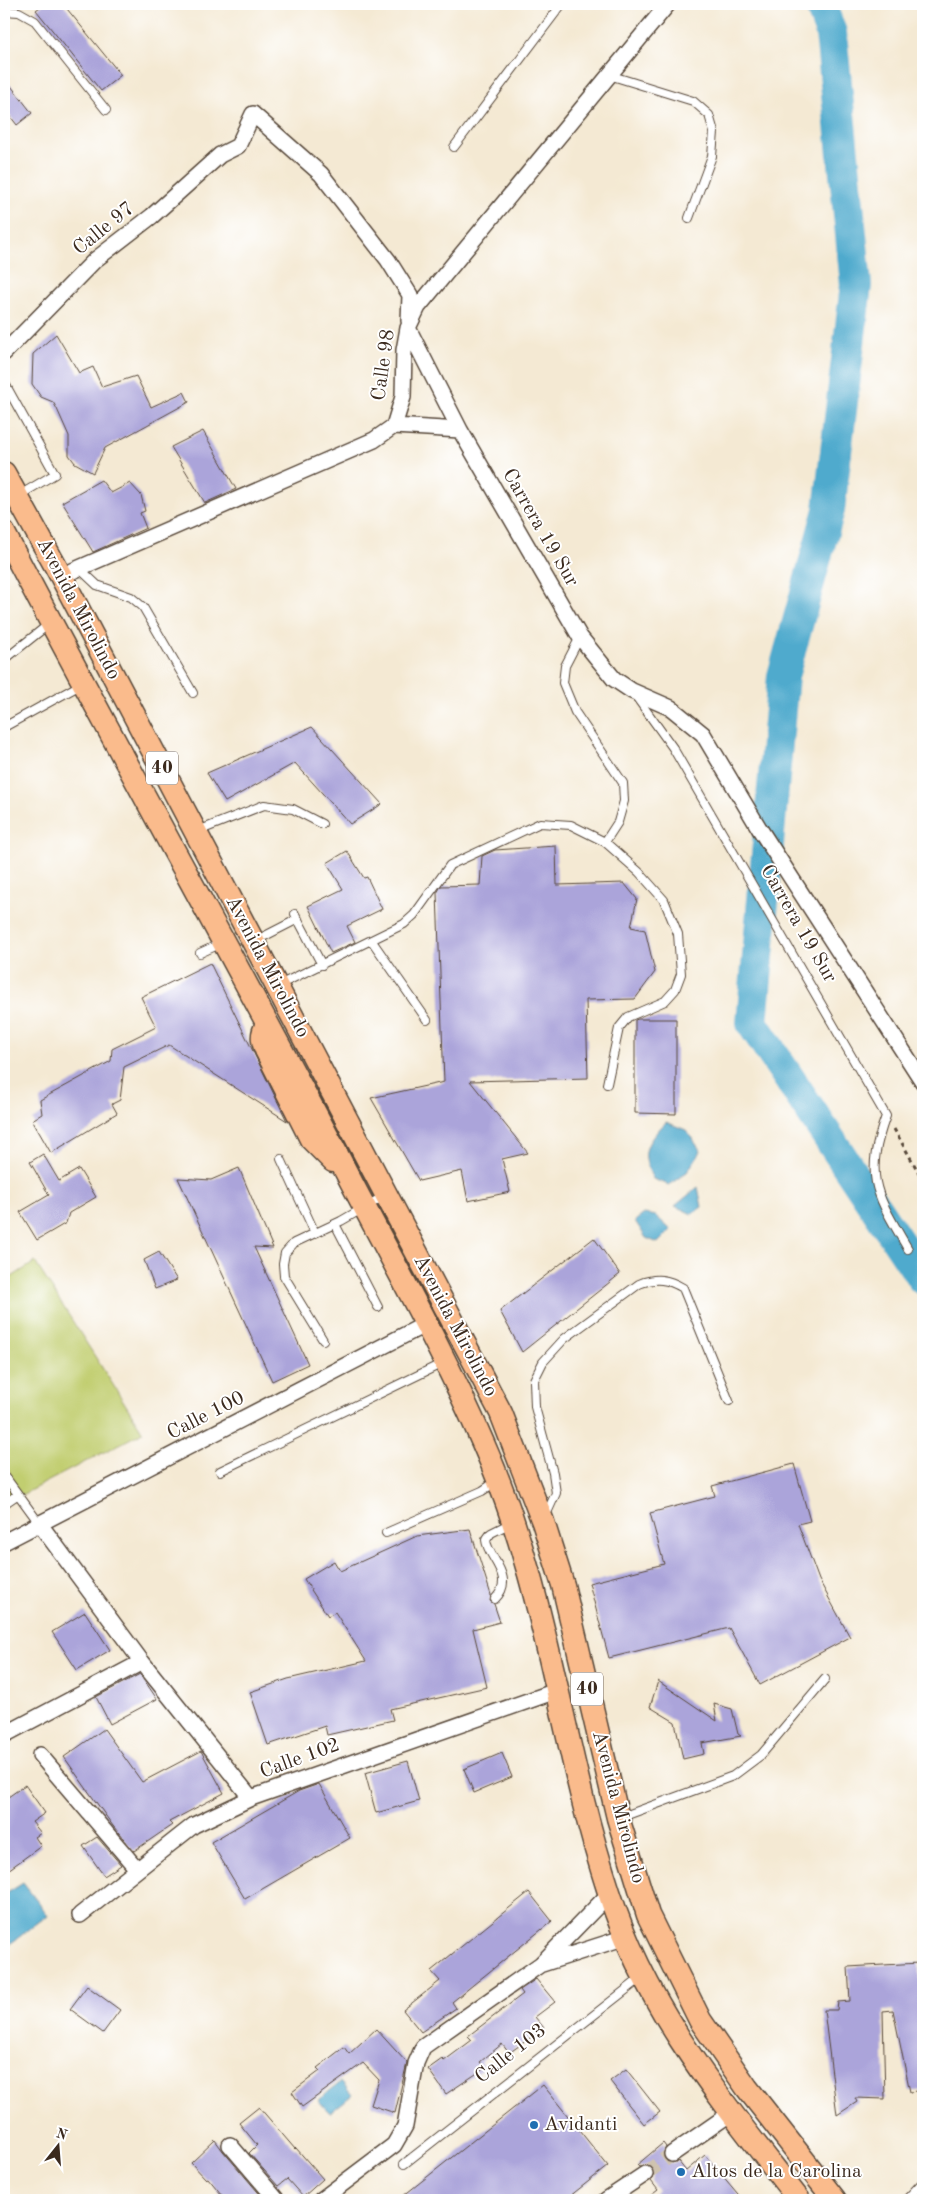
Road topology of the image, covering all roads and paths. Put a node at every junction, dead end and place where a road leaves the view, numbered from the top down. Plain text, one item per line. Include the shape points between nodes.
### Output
1 (562, 4) edge
2 (668, 4) edge
3 (4, 11) edge
4 (609, 75) junction
5 (106, 110) dead end
6 (454, 147) dead end
7 (689, 218) dead end
8 (408, 326) junction
9 (4, 353) edge
10 (4, 382) edge
11 (394, 426) junction
12 (460, 430) junction
13 (4, 473) edge
14 (17, 496) junction
15 (4, 533) edge
16 (70, 572) junction
17 (51, 623) junction
18 (580, 638) junction
19 (4, 660) edge
20 (84, 684) junction
21 (632, 691) junction
22 (193, 693) dead end
23 (4, 727) edge
24 (322, 824) dead end
25 (196, 832) junction
26 (606, 842) junction
27 (253, 941) junction
28 (372, 941) junction
29 (224, 943) junction
30 (200, 953) dead end
31 (322, 964) junction
32 (277, 986) junction
33 (427, 1020) dead end
34 (923, 1082) edge
35 (607, 1084) dead end
36 (886, 1116) junction
37 (281, 1159) dead end
38 (368, 1159) junction
39 (345, 1170) junction
40 (923, 1180) edge
41 (386, 1195) junction
42 (365, 1207) junction
43 (335, 1224) junction
44 (315, 1233) junction
45 (908, 1248) dead end
46 (442, 1304) junction
47 (378, 1307) dead end
48 (426, 1324) junction
49 (323, 1340) dead end
50 (444, 1362) junction
51 (729, 1401) dead end
52 (220, 1471) dead end
53 (4, 1475) edge
54 (499, 1480) junction
55 (18, 1495) junction
56 (4, 1504) edge
57 (514, 1522) junction
58 (543, 1522) junction
59 (39, 1523) junction
60 (386, 1533) dead end
61 (4, 1542) edge
62 (495, 1599) dead end
63 (142, 1662) junction
64 (825, 1679) dead end
65 (559, 1690) junction
66 (4, 1735) edge
67 (40, 1755) dead end
68 (251, 1798) junction
69 (618, 1818) junction
70 (137, 1868) junction
71 (609, 1894) junction
72 (80, 1915) dead end
73 (626, 1938) junction
74 (541, 1964) junction
75 (643, 1976) junction
76 (732, 2113) junction
77 (230, 2145) dead end
78 (672, 2154) tunnel mouth
79 (404, 2164) dead end
80 (645, 2174) tunnel mouth
81 (923, 2182) edge
82 (277, 2200) edge
83 (321, 2200) edge
84 (606, 2200) edge
85 (799, 2200) edge
86 (835, 2200) edge
87 (906, 2200) edge

1 - 6 lane
2 - 4 street, Calle 98
3 - 5 lane via 20,12 35,21
4 - 7 lane via 693,101 709,115 714,132 712,156
4 - 8 street, Calle 98 via 418,307
8 - 9 street, Calle 97 via 410,295 388,260 321,174 253,114 238,146 220,155 152,216 95,260
8 - 11 street, Calle 98 via 403,397
8 - 12 street, Carrera 19 Sur
10 - 14 lane via 55,474
11 - 12 street
11 - 16 street, Calle 98 via 374,440
12 - 18 street, Carrera 19 Sur
13 - 14 main road, Avenida Mirolindo / 40
14 - 16 main road, Avenida Mirolindo / 40
15 - 17 main road, Avenida Mirolindo / 40
16 - 22 lane via 132,597 143,607
16 - 25 main road, Avenida Mirolindo / 40
17 - 19 lane
17 - 20 main road, Avenida Mirolindo / 40
18 - 21 street, Carrera 19 Sur via 614,679
18 - 26 lane via 565,666 563,683 575,712 623,783 624,801 620,815
20 - 23 lane
20 - 29 main road, Avenida Mirolindo / 40
21 - 34 street, Carrera 19 Sur via 671,708 703,734 759,828
21 - 36 lane, Carrera 19 Sur via 673,748
24 - 25 lane via 293,809 264,805
25 - 27 main road, Avenida Mirolindo / 40
26 - 28 lane via 571,825 540,823 450,865 414,915
26 - 35 lane via 664,900 678,934 680,974 675,990 665,1000 628,1017 619,1028
27 - 31 lane via 296,916
27 - 32 main road, Avenida Mirolindo / 40
28 - 31 lane
28 - 33 lane
29 - 30 lane
29 - 39 main road, Avenida Mirolindo / 40 via 268,1022 262,1032 266,1050 312,1140 326,1157
31 - 32 lane
32 - 38 main road, Avenida Mirolindo / 40
36 - 40 path
36 - 45 lane via 879,1135 873,1173 879,1199
37 - 44 lane
38 - 39 main road
38 - 41 main road, Avenida Mirolindo / 40
38 - 46 main road via 406,1206 440,1275
39 - 42 main road, Avenida Mirolindo / 40
41 - 42 lane
41 - 46 main road, Avenida Mirolindo / 40
42 - 43 lane
42 - 48 main road, Avenida Mirolindo / 40
43 - 44 lane
43 - 47 lane
44 - 49 lane via 294,1243 285,1253 282,1264 284,1276
46 - 58 main road, Avenida Mirolindo / 40 via 501,1414
48 - 50 main road, Avenida Mirolindo / 40
48 - 59 street, Calle 100
50 - 52 lane
50 - 54 main road, Avenida Mirolindo / 40
51 - 58 lane via 683,1288 669,1280 650,1279 639,1284 564,1339 543,1362 534,1380 535,1407 556,1493
53 - 55 lane
54 - 57 main road, Avenida Mirolindo / 40
54 - 60 lane via 482,1491
55 - 56 lane
55 - 59 lane
57 - 62 lane via 491,1533 486,1540 501,1566 501,1589
57 - 65 main road, Avenida Mirolindo / 40 via 539,1603
58 - 69 main road, Avenida Mirolindo / 40 via 563,1585
59 - 61 street, Calle 100
59 - 63 street
63 - 66 street
63 - 68 street
64 - 69 lane via 761,1754 733,1776
65 - 68 street, Calle 102
65 - 71 main road, Avenida Mirolindo / 40 via 590,1830
67 - 70 street
68 - 70 street, Calle 102 via 194,1825
69 - 86 main road, Avenida Mirolindo / 40 via 648,1915 700,2020 747,2088
70 - 72 street, Calle 102
71 - 73 main road, Avenida Mirolindo / 40
71 - 74 street
73 - 74 street
73 - 75 main road, Avenida Mirolindo / 40
74 - 83 street via 423,2047 400,2136 394,2145
75 - 76 main road, Avenida Mirolindo / 40 via 673,2031
75 - 79 lane, Calle 103
76 - 78 street
76 - 85 main road, Avenida Mirolindo / 40
77 - 82 street
80 - 84 street
81 - 87 lane

